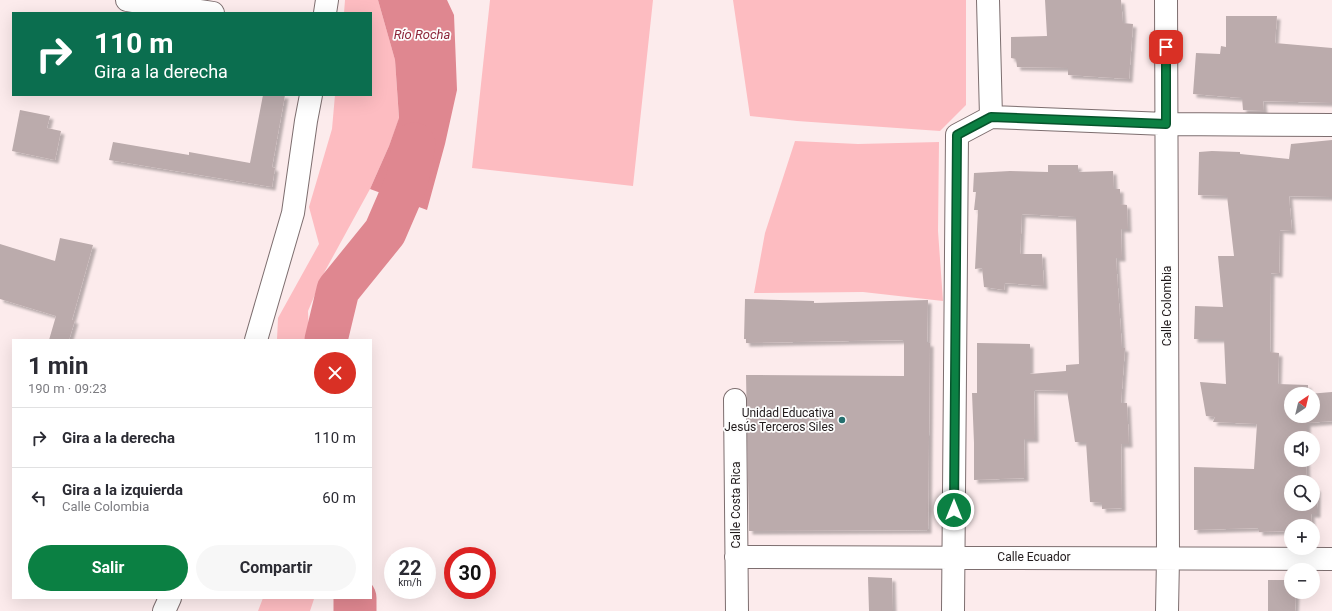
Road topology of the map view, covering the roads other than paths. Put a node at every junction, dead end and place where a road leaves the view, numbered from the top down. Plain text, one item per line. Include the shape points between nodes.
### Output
1 (127, 0) edge
2 (327, 0) edge
3 (988, 0) edge
4 (1166, 0) edge
5 (206, 12) edge
6 (325, 12) edge
7 (311, 96) edge
8 (991, 117) junction
9 (1166, 124) junction
10 (1332, 125) edge
11 (256, 339) edge
12 (735, 400) dead end
13 (736, 556) junction
14 (953, 557) junction
15 (1168, 558) junction
16 (1332, 559) edge
17 (170, 599) edge
18 (164, 611) edge
19 (737, 611) edge
20 (953, 611) edge
21 (1167, 611) edge

1 - 5 street
2 - 6 street
3 - 8 street
4 - 9 street, Calle Colombia
7 - 11 street via 293,213
8 - 9 street
8 - 14 street via 957,135
9 - 10 street
9 - 15 street, Calle Colombia
12 - 13 street, Calle Costa Rica
13 - 14 street, Calle Ecuador
13 - 19 street, Calle Costa Rica
14 - 15 street, Calle Ecuador
14 - 20 street
15 - 16 street, Calle Ecuador
15 - 21 street, Calle Colombia
17 - 18 street

